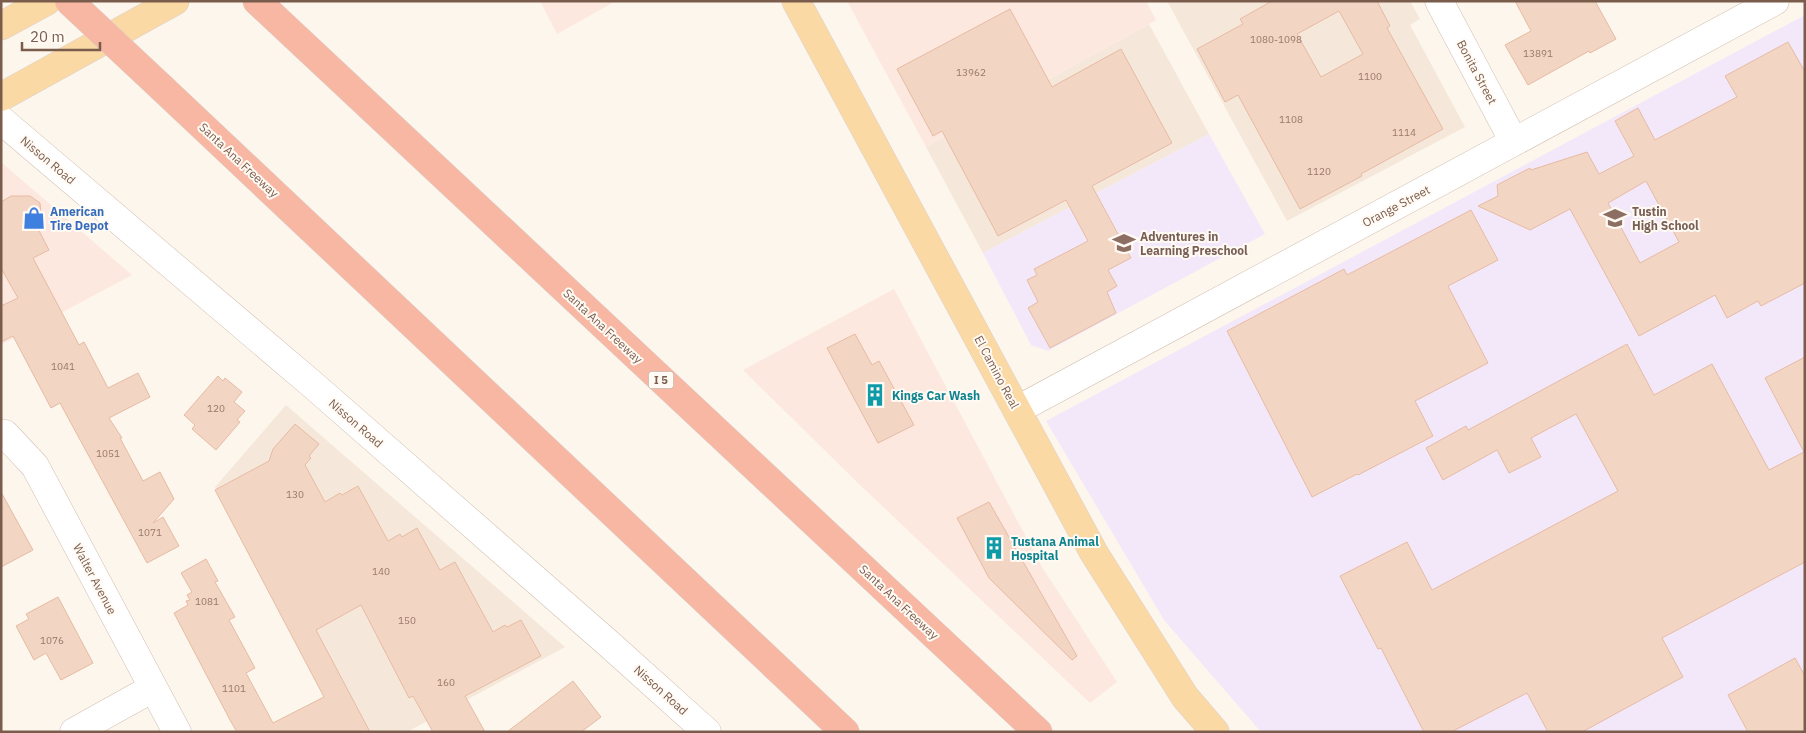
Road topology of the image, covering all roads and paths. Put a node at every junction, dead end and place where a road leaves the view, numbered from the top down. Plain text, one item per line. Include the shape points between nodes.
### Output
1 (47, 1) edge
2 (69, 1) edge
3 (175, 1) edge
4 (257, 1) edge
5 (796, 1) edge
6 (1439, 1) edge
7 (1775, 1) edge
8 (1, 26) edge
9 (1, 97) edge
10 (1, 120) edge
11 (1514, 142) junction
12 (1017, 410) junction
13 (3, 434) edge
14 (154, 688) junction
15 (691, 726) edge
16 (74, 732) edge
17 (177, 732) edge
18 (844, 732) edge
19 (1038, 732) edge
20 (1215, 732) edge

1 - 8 main road
2 - 18 highway, Santa Ana Freeway, bridge
3 - 9 main road
4 - 19 highway, Santa Ana Freeway / I 5
5 - 12 main road, El Camino Real
6 - 11 street, Bonita Street
7 - 11 street, Orange Street
10 - 15 street, Nisson Road via 321,392
11 - 12 street, Orange Street
12 - 20 main road, El Camino Real via 1094,553 1185,697
13 - 14 street, Walter Avenue via 35,466
14 - 16 street
14 - 17 street, Walter Avenue

